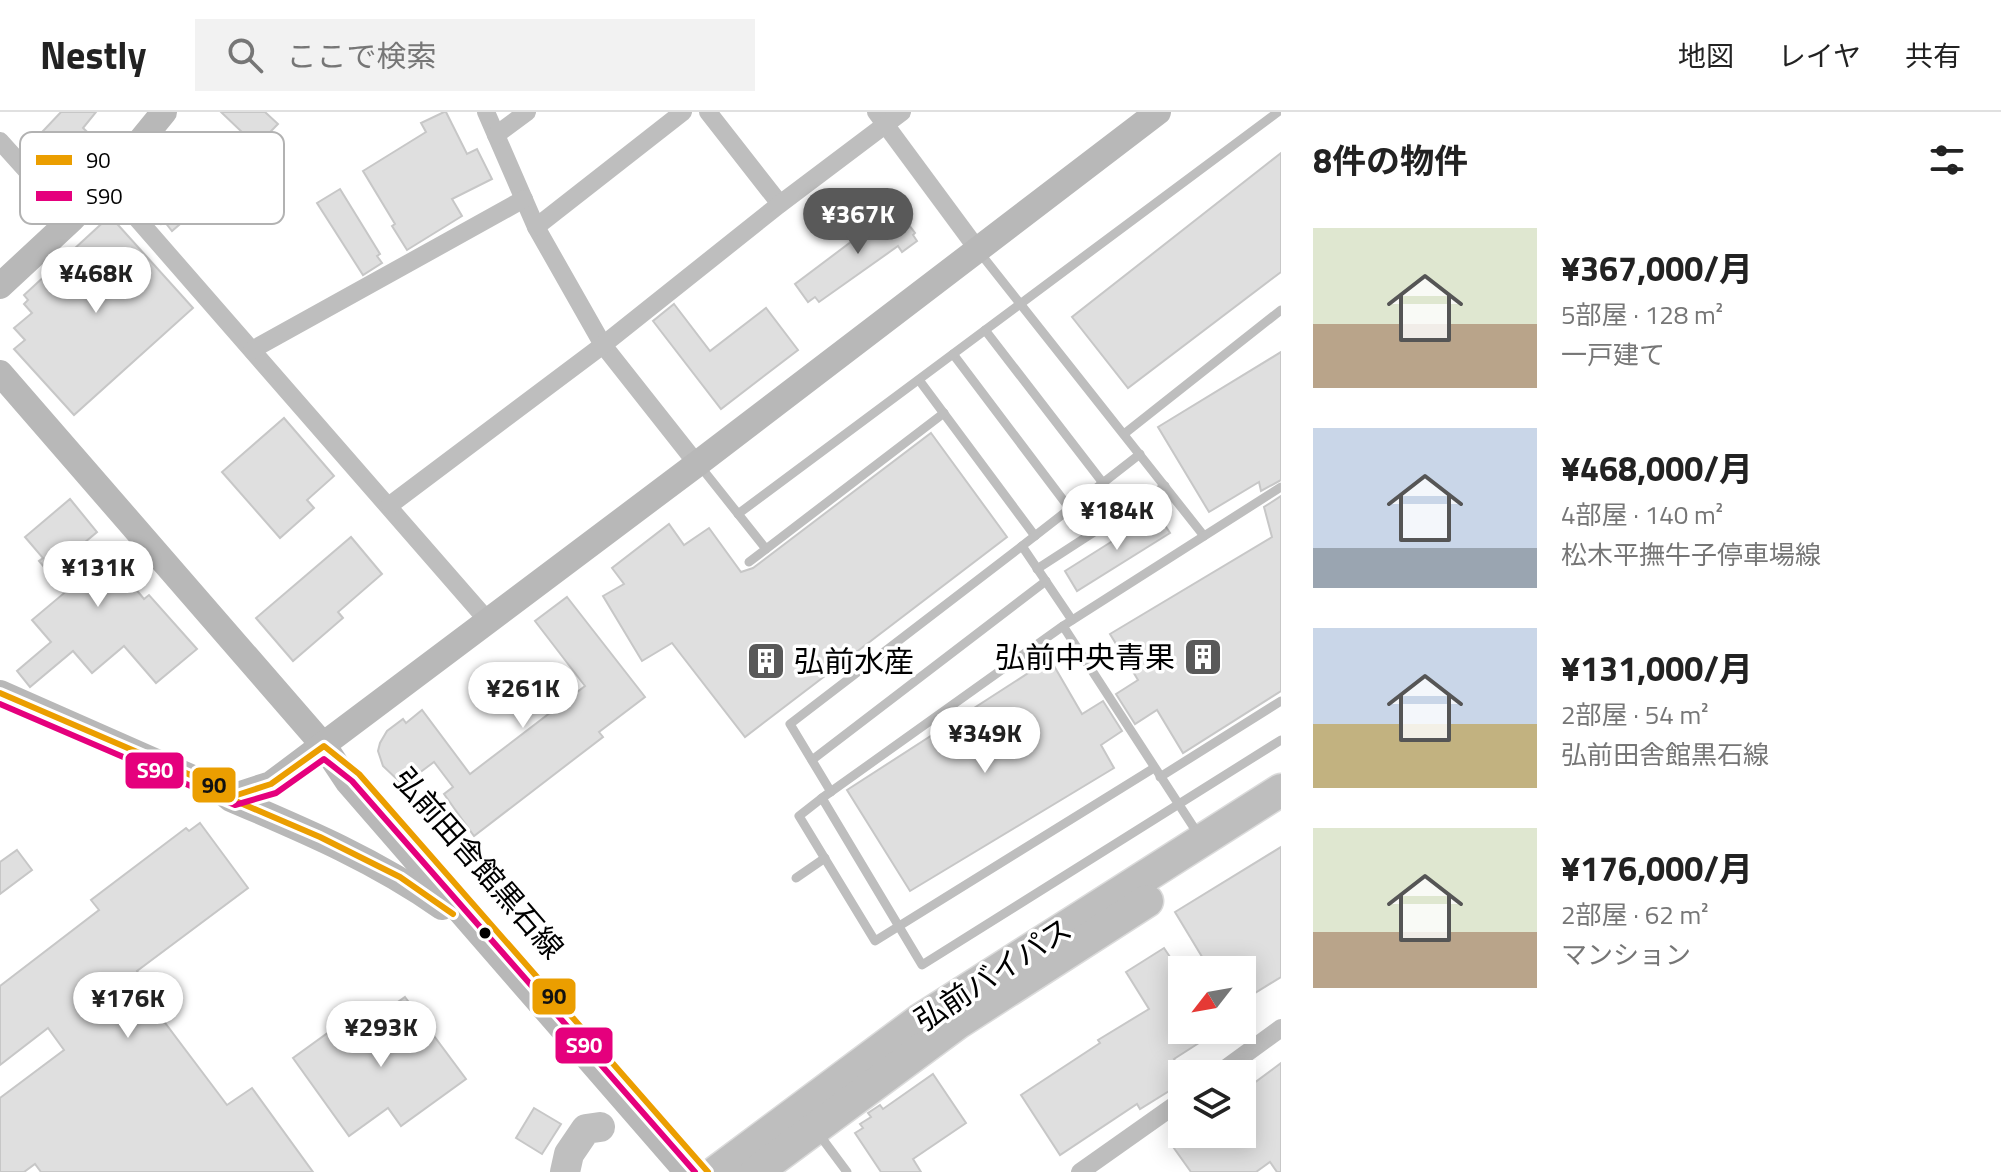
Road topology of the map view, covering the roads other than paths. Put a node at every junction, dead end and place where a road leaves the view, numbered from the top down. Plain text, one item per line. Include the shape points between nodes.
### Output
1 (164, 112) edge
2 (486, 112) edge
3 (527, 112) edge
4 (683, 112) edge
5 (708, 112) edge
6 (902, 112) edge
7 (1158, 112) edge
8 (1278, 112) edge
9 (881, 118) edge
10 (148, 132) edge
11 (496, 135) junction
12 (0, 141) edge
13 (20, 163) edge
14 (524, 199) junction
15 (780, 204) junction
16 (67, 224) edge
17 (142, 224) edge
18 (536, 227) junction
19 (978, 250) junction
20 (0, 286) edge
21 (1021, 304) junction
22 (1281, 310) edge
23 (985, 330) junction
24 (603, 345) junction
25 (252, 350) junction
26 (953, 354) junction
27 (0, 373) edge
28 (919, 380) junction
29 (944, 413) junction
30 (1124, 434) junction
31 (1140, 454) junction
32 (697, 464) junction
33 (1103, 483) junction
34 (1165, 486) junction
35 (1281, 487) edge
36 (390, 505) junction
37 (1070, 509) junction
38 (738, 514) junction
39 (1035, 536) junction
40 (1204, 536) junction
41 (1022, 546) junction
42 (766, 549) junction
43 (749, 562) dead end
44 (1037, 569) junction
45 (1046, 581) junction
46 (488, 621) junction
47 (1068, 623) junction
48 (0, 693) edge
49 (1281, 701) edge
50 (1281, 740) edge
51 (324, 746) junction
52 (812, 760) junction
53 (1157, 773) junction
54 (220, 790) junction
55 (1281, 790) edge
56 (831, 792) junction
57 (822, 798) junction
58 (1179, 804) junction
59 (1281, 815) edge
60 (1202, 840) junction
61 (825, 858) junction
62 (796, 878) dead end
63 (900, 927) junction
64 (478, 932) junction
65 (1281, 1028) edge
66 (1237, 1060) edge
67 (1168, 1110) edge
68 (815, 1128) junction
69 (687, 1172) edge
70 (708, 1172) edge
71 (716, 1172) edge
72 (756, 1172) edge
73 (847, 1172) edge
74 (1080, 1172) edge

1 - 10 main road
2 - 11 street
3 - 11 street
4 - 18 street
5 - 15 street
6 - 9 street
7 - 19 main road
8 - 21 lane
9 - 15 street
9 - 19 street
11 - 14 street
12 - 13 street
14 - 18 street
14 - 25 street
15 - 24 street
16 - 20 main road
17 - 25 street
18 - 24 street
19 - 21 lane
19 - 32 main road
21 - 23 lane
21 - 30 lane
22 - 30 lane
23 - 26 lane
23 - 33 lane
24 - 32 street
24 - 36 street
25 - 36 street
26 - 28 lane
26 - 37 lane
27 - 51 main road
28 - 29 lane
28 - 38 lane
29 - 39 lane
29 - 42 lane
30 - 31 lane
31 - 33 lane
31 - 34 lane
32 - 38 lane
32 - 46 main road
33 - 37 lane
34 - 40 lane
34 - 44 lane
35 - 40 lane
36 - 46 street
37 - 39 lane
38 - 42 lane
39 - 41 lane
40 - 47 lane
41 - 44 lane
41 - 52 lane via 790,724
42 - 43 lane
44 - 45 lane
45 - 47 lane
45 - 52 lane
46 - 51 main road
47 - 53 lane
47 - 56 lane
48 - 54 main road, 弘前田舎館黒石線
49 - 53 lane
50 - 58 lane
51 - 54 main road, 弘前田舎館黒石線 via 271,784 237,795
51 - 64 main road, 弘前田舎館黒石線 via 348,782
51 - 70 main road, 弘前田舎館黒石線 via 359,774
52 - 56 lane
53 - 58 lane
53 - 63 lane
54 - 64 main road, 弘前田舎館黒石線 via 400,877
55 - 60 highway, 弘前バイパス
56 - 57 lane
57 - 61 lane via 799,816
57 - 63 lane
58 - 60 lane
58 - 63 lane via 922,965
59 - 68 highway, 弘前バイパス via 959,1022
60 - 71 highway, 弘前バイパス via 920,1020
61 - 62 lane
61 - 63 lane via 875,941
64 - 69 main road, 弘前田舎館黒石線
65 - 66 street
67 - 74 street
68 - 72 highway, 弘前バイパス
68 - 73 lane

